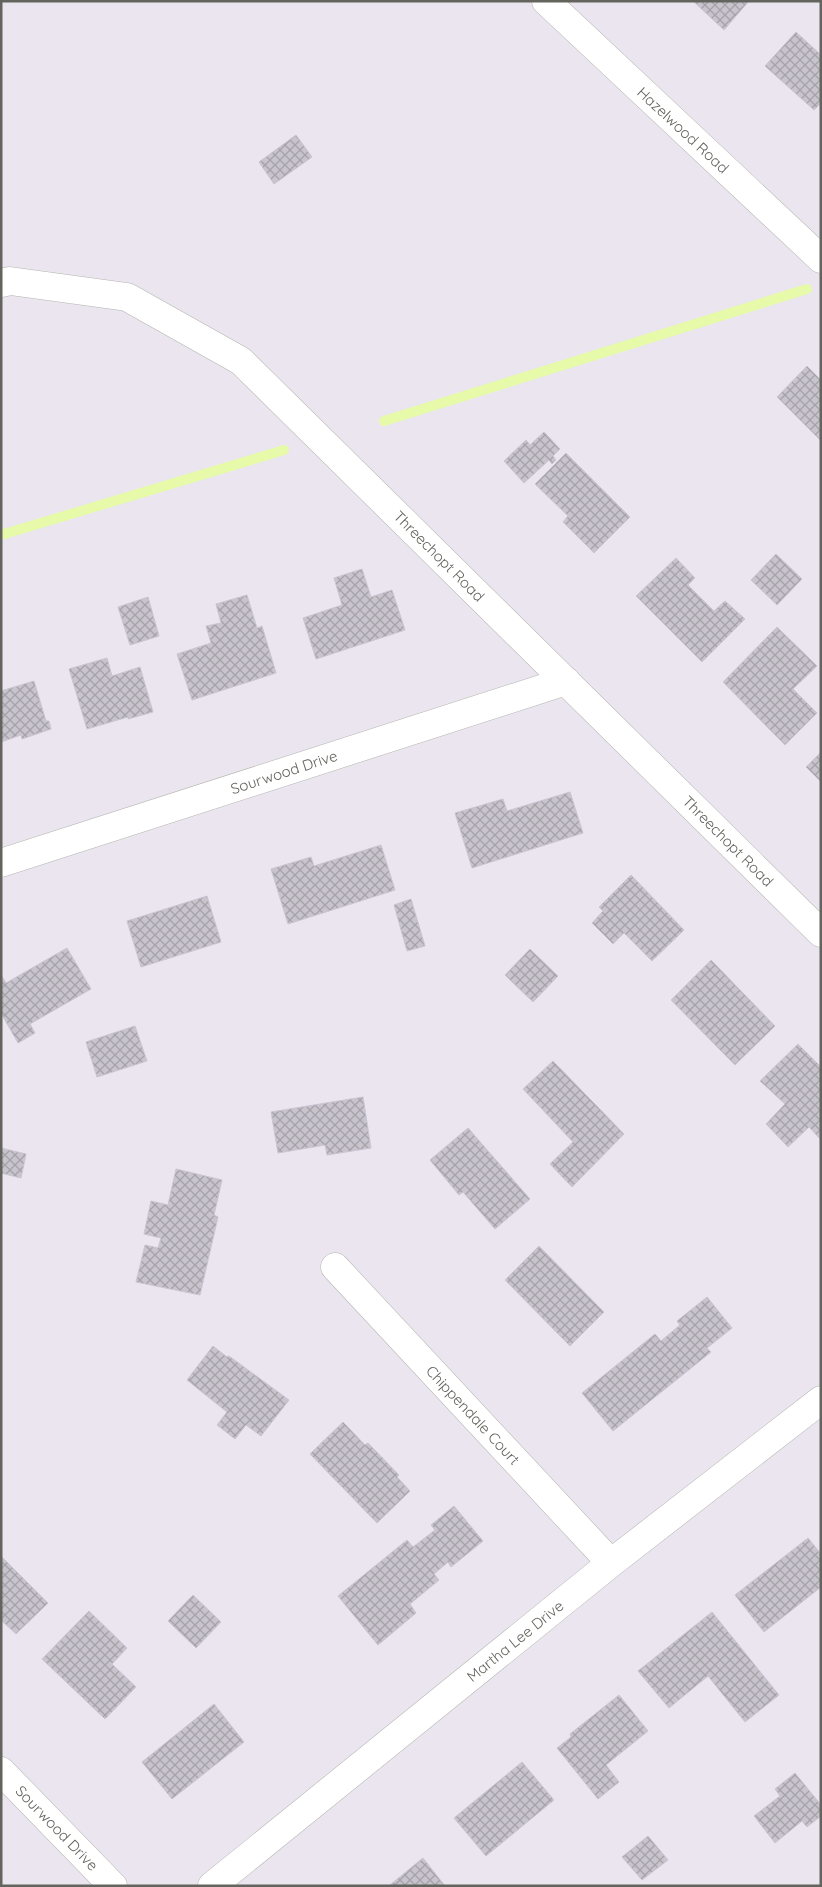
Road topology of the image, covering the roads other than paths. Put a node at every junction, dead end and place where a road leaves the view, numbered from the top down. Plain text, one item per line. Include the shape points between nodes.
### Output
1 (546, 1) edge
2 (821, 259) edge
3 (1, 283) edge
4 (566, 681) junction
5 (1, 863) edge
6 (821, 933) edge
7 (335, 1268) dead end
8 (821, 1400) edge
9 (611, 1563) junction
10 (1, 1771) edge
11 (113, 1886) edge
12 (212, 1886) edge

1 - 2 street, Hazelwood Road
3 - 4 street, Threechopt Road via 127,297 241,361
4 - 5 street, Sourwood Drive
4 - 6 street, Threechopt Road
7 - 9 street, Chippendale Court
8 - 9 street, Martha Lee Drive
9 - 12 street, Martha Lee Drive
10 - 11 street, Sourwood Drive

